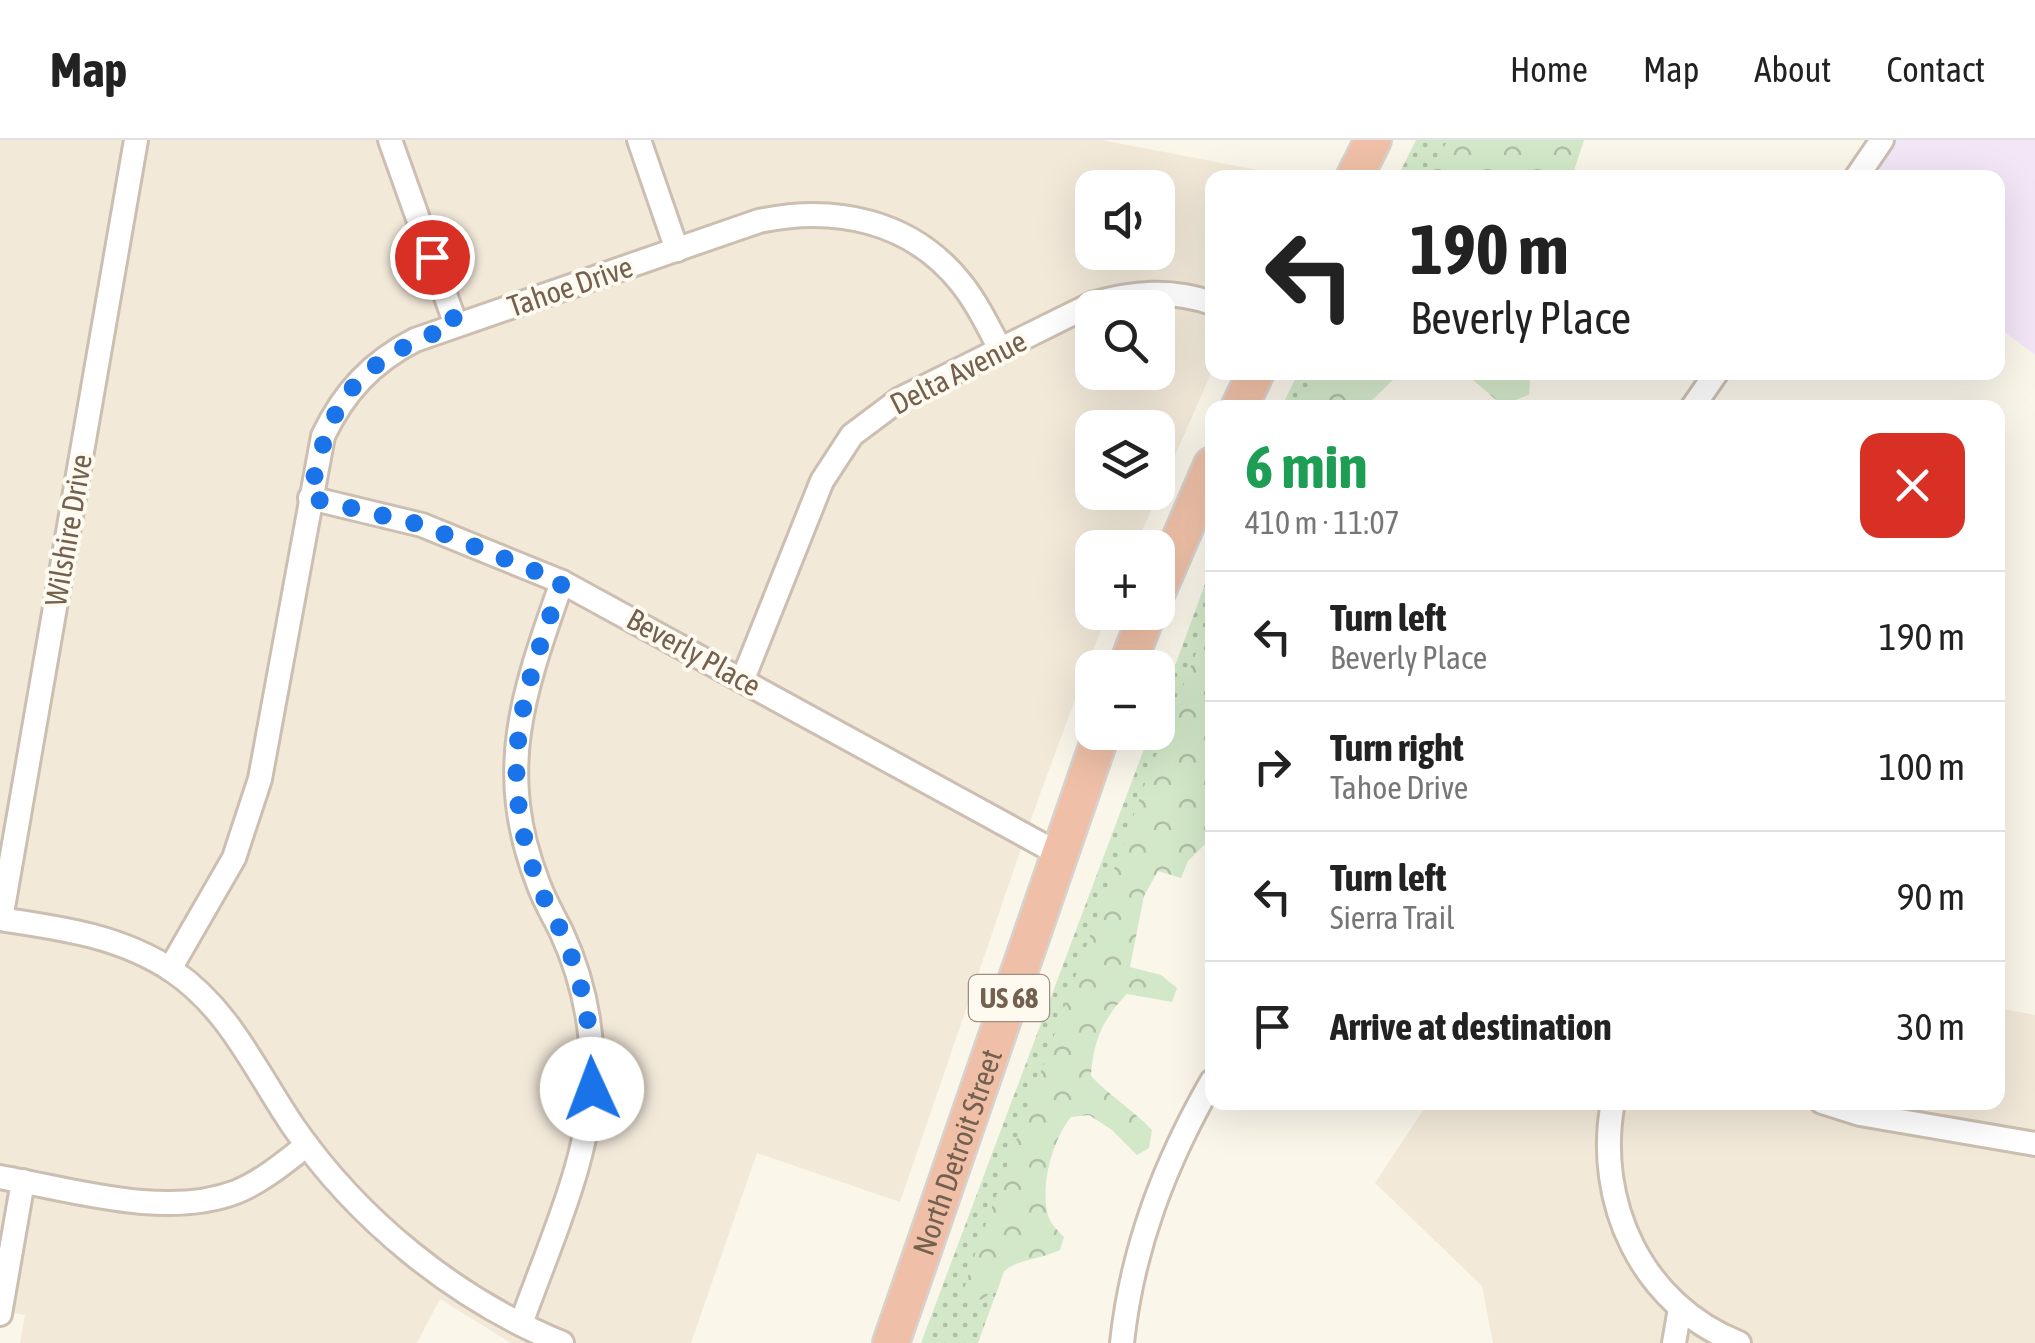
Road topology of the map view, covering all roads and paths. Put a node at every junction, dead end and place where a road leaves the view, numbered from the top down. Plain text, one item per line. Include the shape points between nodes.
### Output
1 (136, 140) edge
2 (390, 140) edge
3 (639, 140) edge
4 (1373, 140) edge
5 (1882, 140) edge
6 (1358, 170) edge
7 (1861, 170) edge
8 (676, 250) junction
9 (1205, 302) edge
10 (456, 325) junction
11 (1000, 349) junction
12 (1205, 481) edge
13 (310, 498) junction
14 (1175, 551) edge
15 (562, 582) junction
16 (743, 679) junction
17 (1096, 750) edge
18 (1058, 854) junction
19 (0, 919) edge
20 (170, 969) junction
21 (1205, 1094) edge
22 (1613, 1110) edge
23 (1847, 1110) edge
24 (2035, 1144) edge
25 (308, 1145) junction
26 (12, 1179) edge
27 (1680, 1308) junction
28 (0, 1314) edge
29 (521, 1324) junction
30 (1123, 1340) edge
31 (562, 1343) edge
32 (891, 1343) edge
33 (1674, 1343) edge
34 (1738, 1343) edge

1 - 19 street, Wilshire Drive
2 - 10 street
3 - 8 street
4 - 6 highway
5 - 7 street
8 - 10 street, Tahoe Drive
8 - 11 street, Tahoe Drive via 787,215 869,221 908,238 945,266
9 - 11 street, Delta Avenue via 1157,293 1118,297
10 - 13 street, Tahoe Drive via 396,350 352,387 323,436
11 - 16 street, Delta Avenue via 888,406 842,447 822,481
12 - 14 highway
13 - 15 street, Beverly Place via 422,525
13 - 20 street, Tahoe Drive via 260,779 234,858
15 - 16 street, Beverly Place
15 - 29 street via 523,699 516,783 536,880 582,990 592,1089 577,1165
16 - 18 street, Beverly Place
17 - 18 highway, North Detroit Street / US 68
18 - 32 highway, North Detroit Street / US 68
19 - 20 street via 116,941
20 - 25 street via 231,1026
21 - 30 street via 1150,1213
22 - 27 street via 1608,1159 1620,1221 1639,1260
23 - 24 street
25 - 26 street via 236,1192 192,1203 150,1203
25 - 29 street via 409,1250
26 - 28 street
27 - 33 street
27 - 34 street
29 - 31 street

